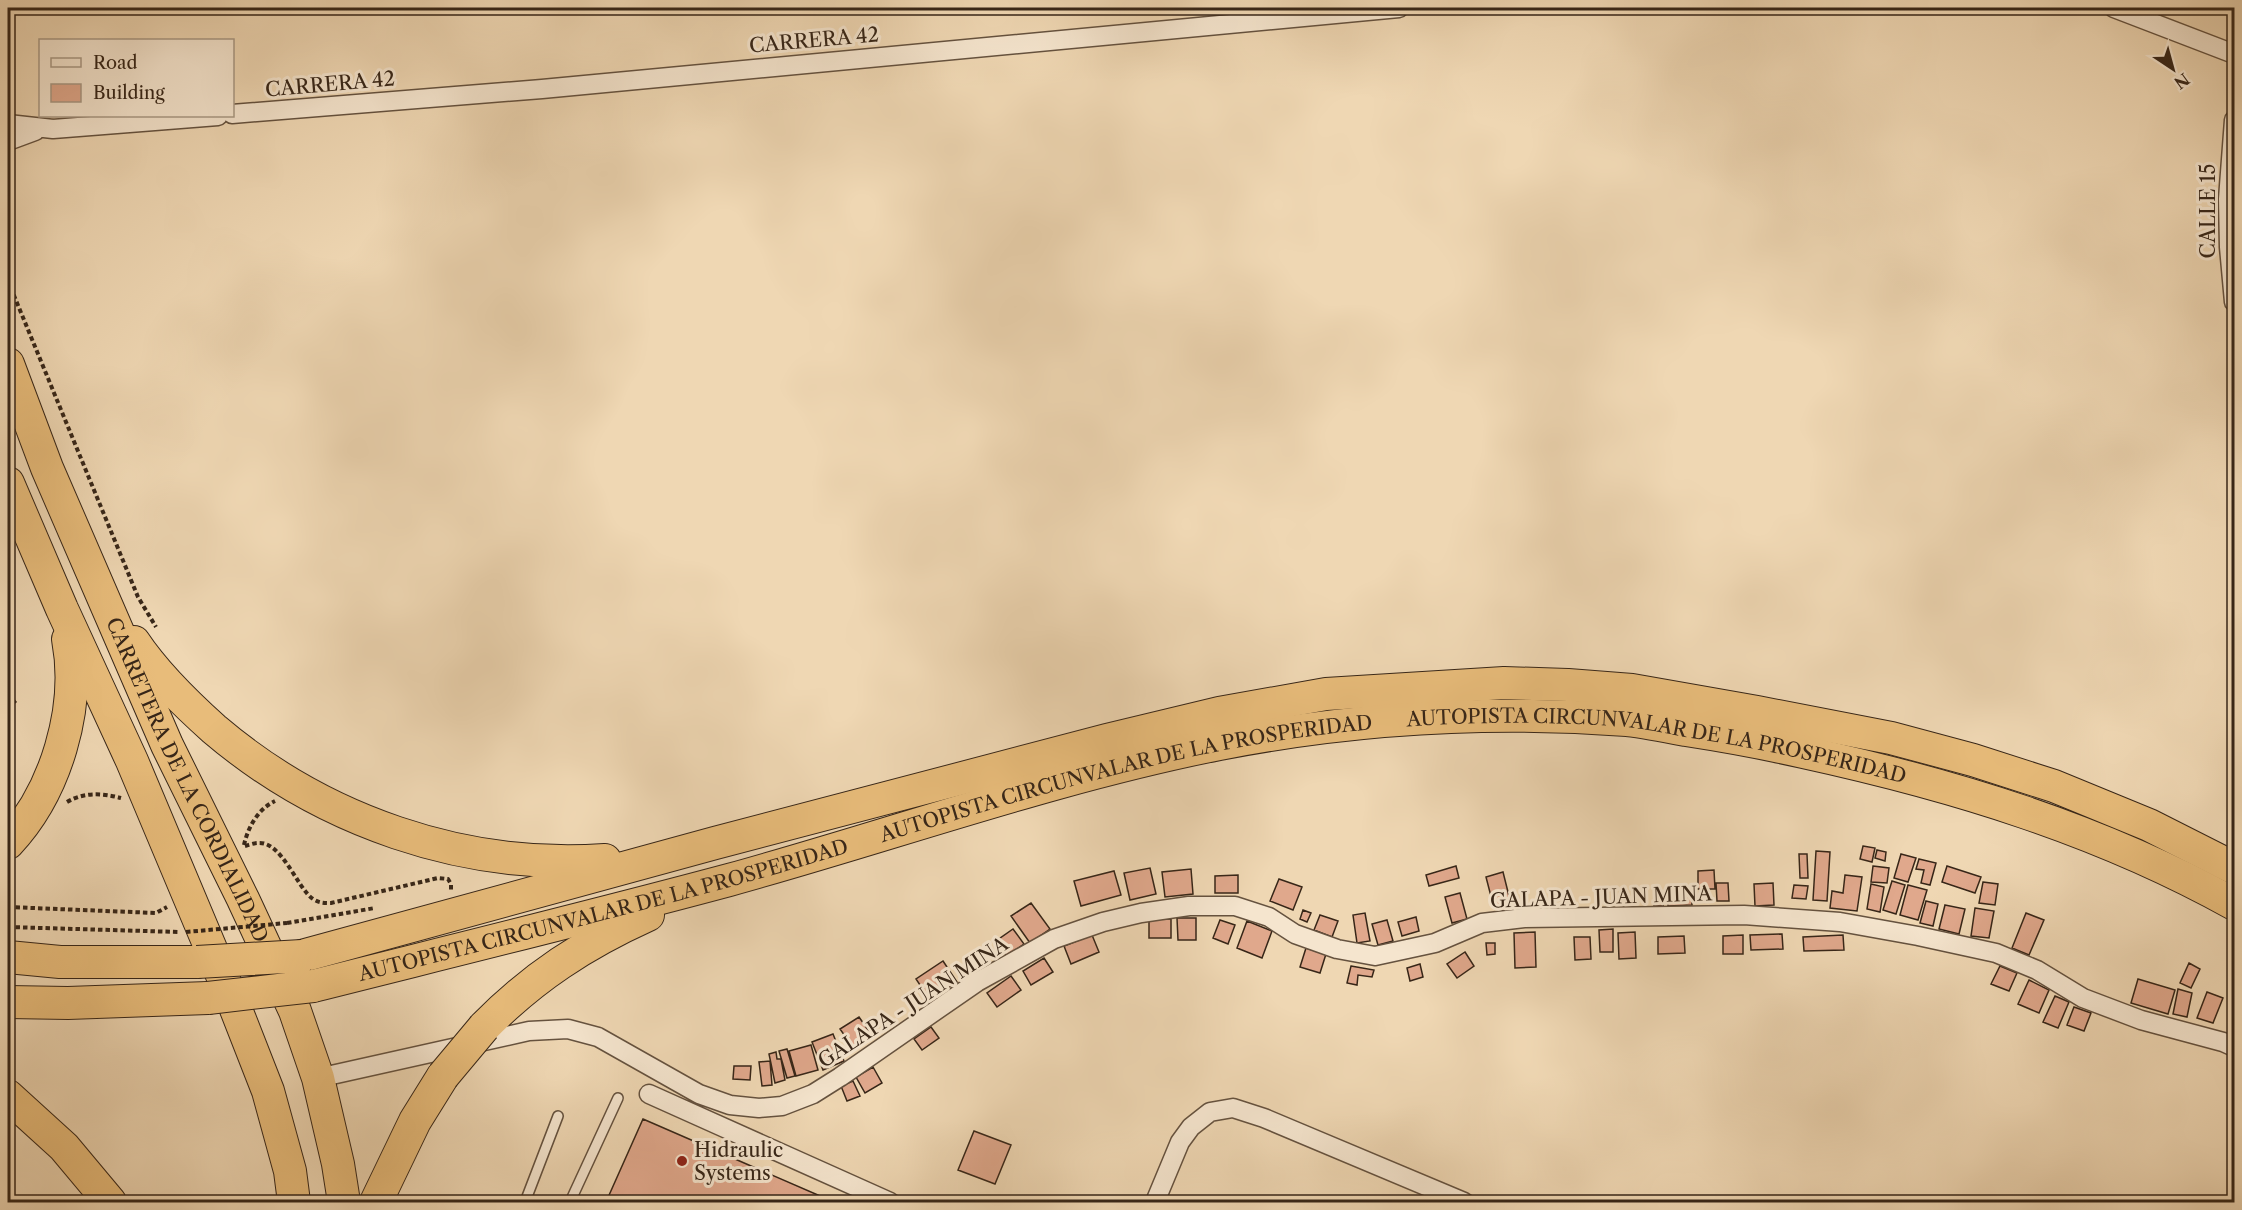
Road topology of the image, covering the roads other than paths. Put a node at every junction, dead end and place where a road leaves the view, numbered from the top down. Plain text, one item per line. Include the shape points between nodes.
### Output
1 (1399, 8) edge
2 (2114, 8) edge
3 (1366, 9) edge
4 (2235, 54) edge
5 (234, 114) edge
6 (204, 117) edge
7 (2235, 120) edge
8 (8, 124) edge
9 (42, 129) junction
10 (8, 141) edge
11 (2232, 247) edge
12 (2235, 302) edge
13 (8, 364) edge
14 (8, 483) edge
15 (102, 596) junction
16 (62, 609) junction
17 (8, 843) edge
18 (715, 843) junction
19 (2235, 868) edge
20 (728, 880) junction
21 (2235, 904) edge
22 (8, 957) edge
23 (8, 1002) edge
24 (2235, 1047) edge
25 (318, 1078) junction
26 (649, 1094) dead end
27 (8, 1096) edge
28 (618, 1098) dead end
29 (558, 1116) dead end
30 (110, 1203) edge
31 (294, 1203) edge
32 (344, 1203) edge
33 (376, 1203) edge
34 (525, 1203) edge
35 (570, 1203) edge
36 (890, 1203) edge
37 (1155, 1203) edge
38 (1464, 1203) edge

1 - 3 street, CARRERA 42
2 - 4 street
3 - 5 street, CARRERA 42
6 - 9 street
7 - 11 street, CALLE 15 via 2228,199
8 - 9 street
9 - 10 street
11 - 12 street, CALLE 15
13 - 15 highway, CARRETERA DE LA CORDIALIDAD
14 - 16 highway
15 - 18 highway via 150,663 189,707 243,753 302,792 366,823 434,845 503,858 574,862 645,857
15 - 25 highway, CARRETERA DE LA CORDIALIDAD via 167,746 294,1011
16 - 17 highway via 71,690 65,731 53,770 31,814
16 - 31 highway via 132,761 268,1091 290,1171
18 - 19 highway, AUTOPISTA CIRCUNVALAR DE LA PROSPERIDAD via 1219,713 1326,694 1504,683 1632,690 1891,738 2054,786 2149,825
18 - 22 highway, AUTOPISTA CIRCUNVALAR DE LA PROSPERIDAD, bridge via 302,956 197,962 60,962
20 - 21 highway, AUTOPISTA CIRCUNVALAR DE LA PROSPERIDAD via 1111,769 1221,744 1331,726 1508,716 1630,720 1886,770 2038,815 2129,851
20 - 23 highway, AUTOPISTA CIRCUNVALAR DE LA PROSPERIDAD, bridge via 314,986 208,998
20 - 33 highway, bridge via 611,932 550,968 506,1005 443,1076 415,1121
24 - 25 street, GALAPA - JUAN MINA via 2082,998 2037,970 1996,953 1840,922 1744,915 1524,918 1482,923 1435,943 1375,956 1337,950 1294,934 1269,917 1235,906 1189,906 1103,922 1054,939 976,982 813,1094 782,1106 730,1105 699,1094 598,1037 568,1029 529,1031
25 - 32 highway, CARRETERA DE LA CORDIALIDAD
26 - 36 street
27 - 30 highway via 64,1147
28 - 35 lane
29 - 34 lane
37 - 38 street via 1180,1142 1191,1127 1210,1113 1233,1108

